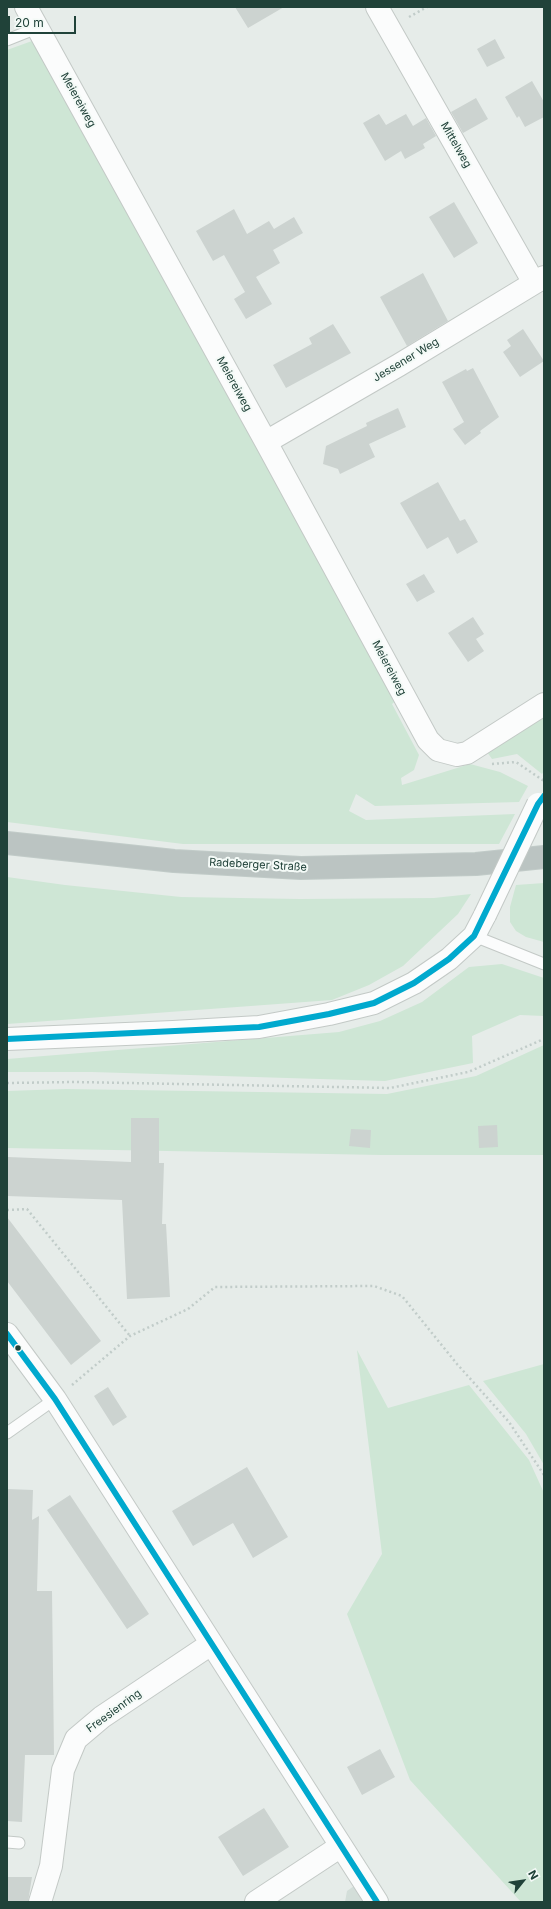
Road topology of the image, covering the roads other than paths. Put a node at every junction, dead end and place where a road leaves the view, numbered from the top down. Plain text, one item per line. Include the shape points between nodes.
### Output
1 (26, 7) edge
2 (377, 7) edge
3 (37, 28) junction
4 (7, 40) edge
5 (539, 280) edge
6 (266, 442) junction
7 (544, 704) edge
8 (541, 800) edge
9 (7, 843) edge
10 (544, 857) edge
11 (474, 936) junction
12 (544, 964) edge
13 (7, 1039) edge
14 (7, 1334) edge
15 (55, 1400) junction
16 (7, 1433) edge
17 (211, 1644) junction
18 (7, 1842) edge
19 (19, 1843) dead end
20 (341, 1846) junction
21 (40, 1902) edge
22 (256, 1902) edge
23 (377, 1902) edge

1 - 3 street, Meiereiweg
2 - 5 street, Mittelweg
3 - 4 lane
3 - 6 street, Meiereiweg
5 - 6 street, Jessener Weg
6 - 7 street, Meiereiweg via 428,740 438,750 457,755 468,753
8 - 11 street, bridge
9 - 10 highway, Radeberger Straße via 174,861 301,868 476,864
11 - 12 lane
11 - 13 street via 448,959 414,983 374,1003 329,1014 259,1027
14 - 15 street
15 - 16 lane
15 - 17 street
17 - 20 street
17 - 21 street, Freesienring via 102,1717 76,1739 63,1770 51,1866
18 - 19 lane
20 - 22 street
20 - 23 street

